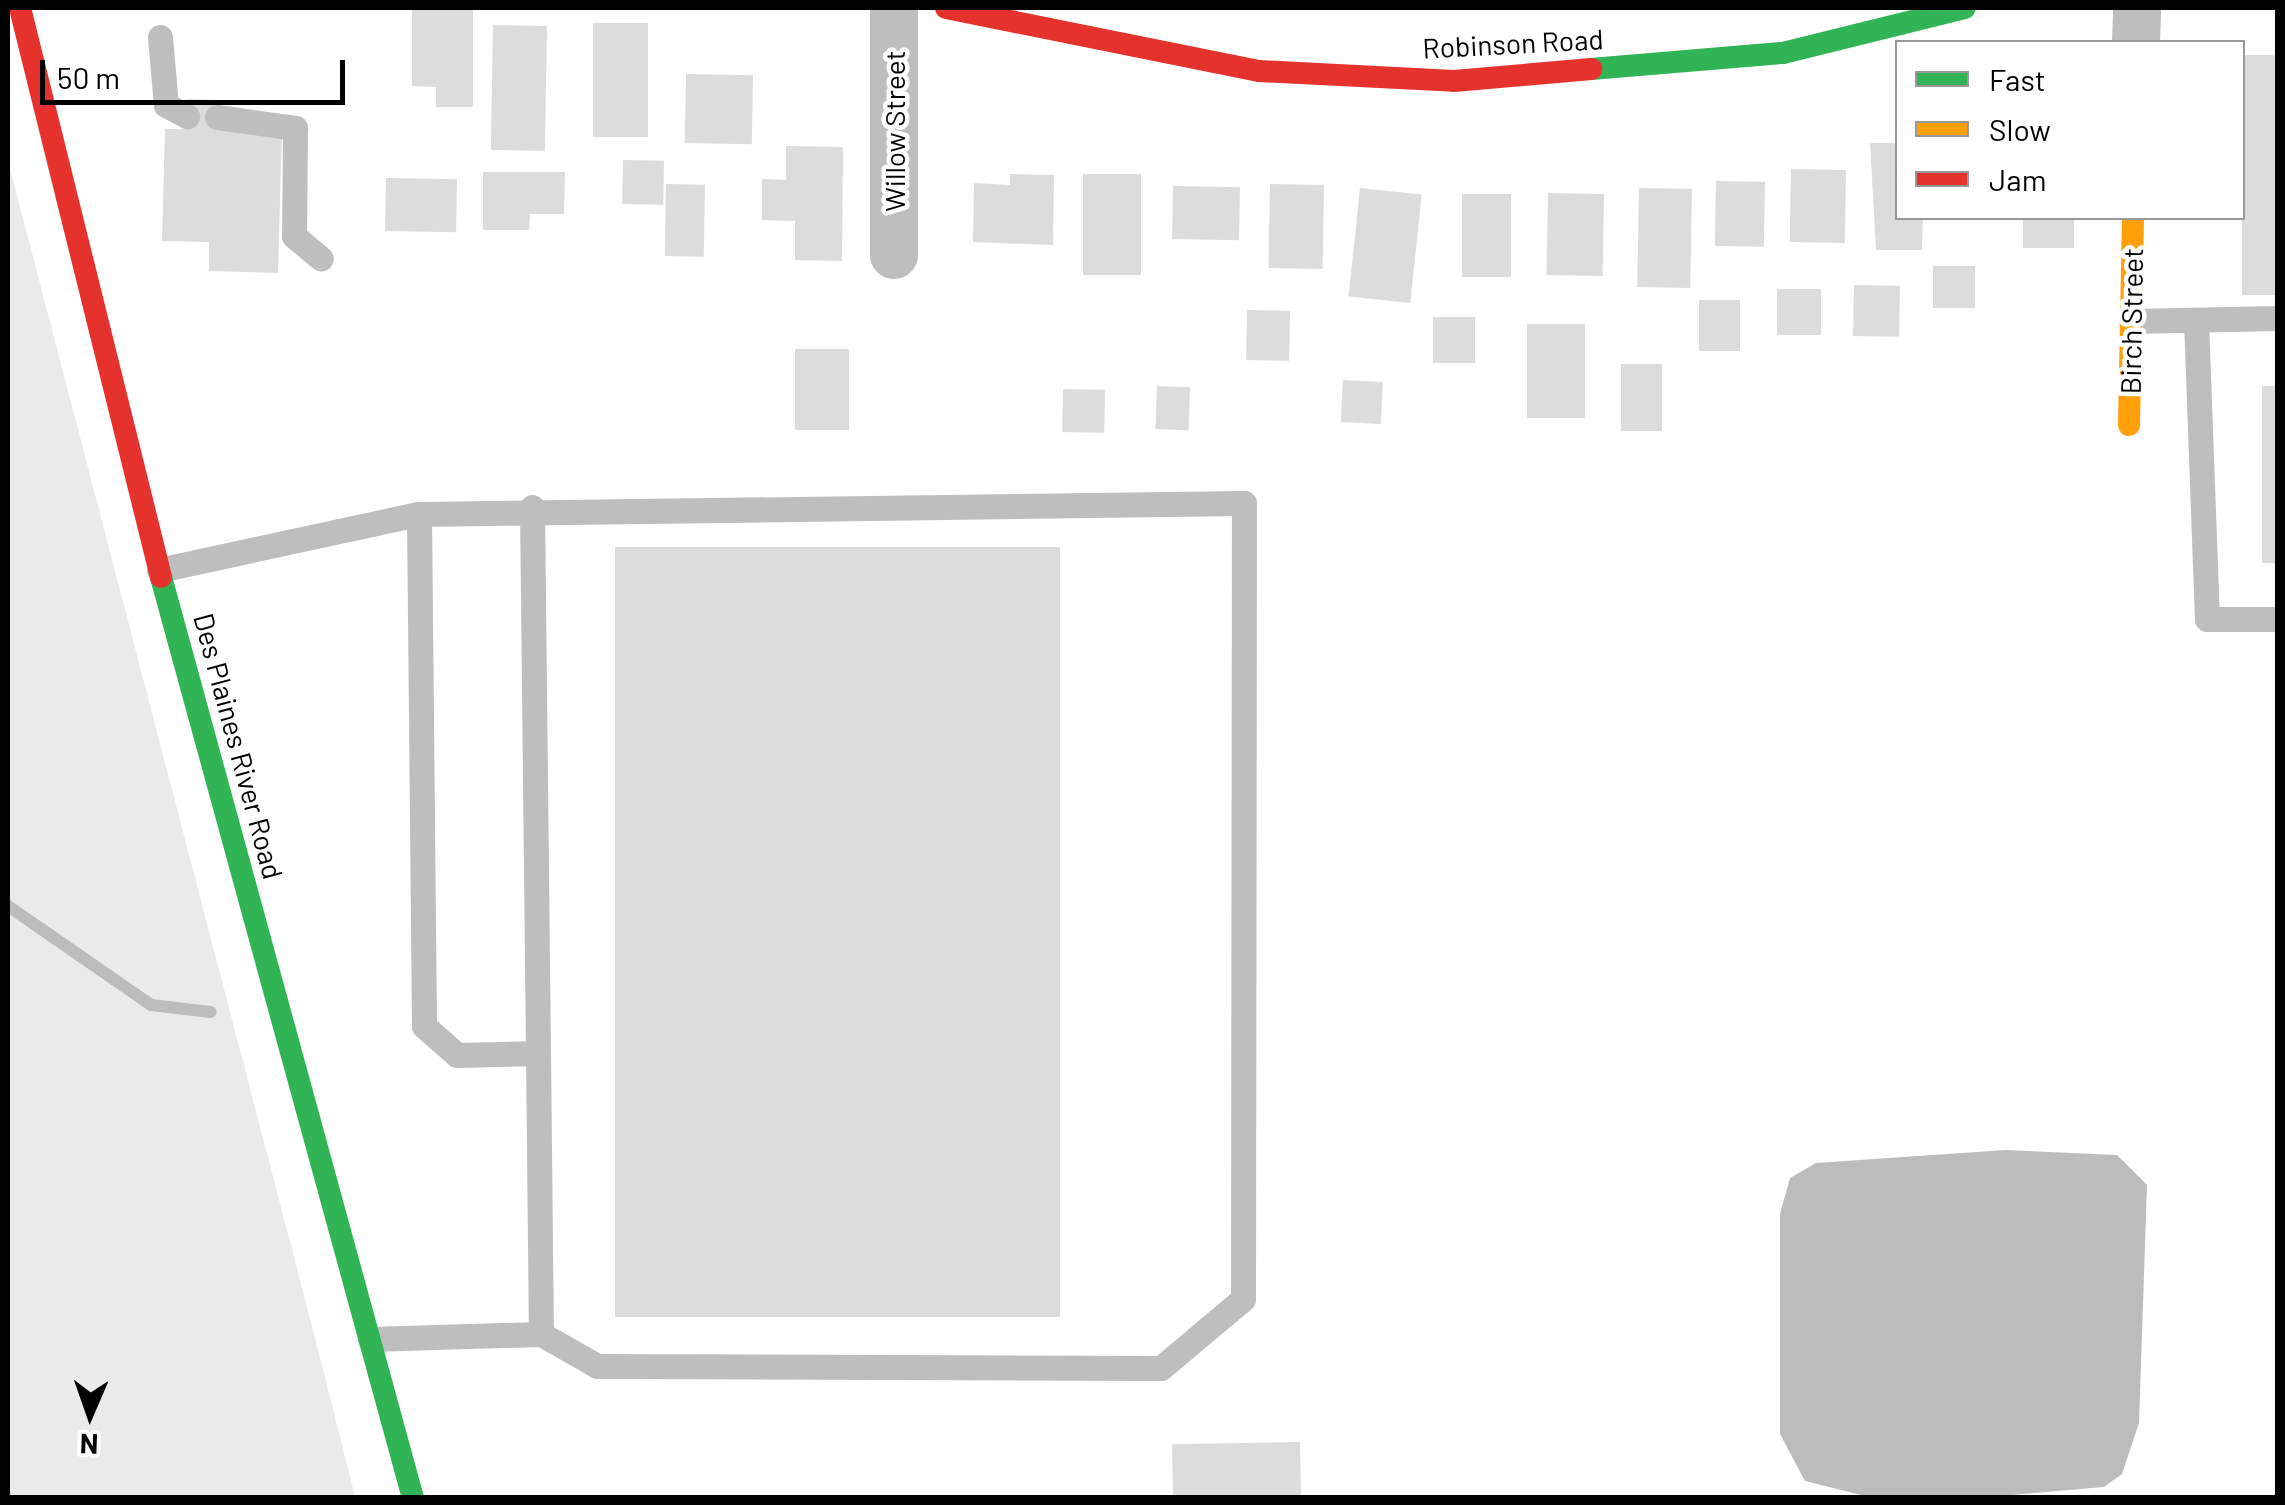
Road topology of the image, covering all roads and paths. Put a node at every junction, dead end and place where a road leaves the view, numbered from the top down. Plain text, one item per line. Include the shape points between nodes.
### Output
1 (20, 8) edge
2 (894, 8) edge
3 (946, 8) edge
4 (1965, 8) edge
5 (2137, 8) edge
6 (160, 37) dead end
7 (2136, 40) edge
8 (187, 116) dead end
9 (217, 117) dead end
10 (2133, 220) edge
11 (894, 254) dead end
12 (321, 259) dead end
13 (2278, 318) edge
14 (2196, 320) junction
15 (2131, 321) junction
16 (2129, 425) dead end
17 (532, 507) junction
18 (419, 514) junction
19 (159, 570) junction
20 (2278, 618) edge
21 (538, 1053) junction
22 (540, 1334) junction
23 (370, 1339) junction
24 (413, 1498) edge

1 - 19 main road, Des Plaines River Road
2 - 11 street, Willow Street
3 - 4 main road, Robinson Road via 1259,71 1454,81 1783,53
5 - 7 street
6 - 8 lane via 166,105
9 - 12 lane via 295,128 294,236
10 - 15 main road, Birch Street
13 - 14 lane
14 - 15 lane
14 - 20 lane via 2207,619
15 - 16 main road, Birch Street
17 - 18 lane
17 - 21 lane
17 - 22 lane via 1244,503 1243,1299 1161,1368 597,1366
18 - 19 lane
18 - 21 lane via 424,1026 457,1055
19 - 23 main road, Des Plaines River Road
21 - 22 lane
22 - 23 lane
23 - 24 main road, Des Plaines River Road

